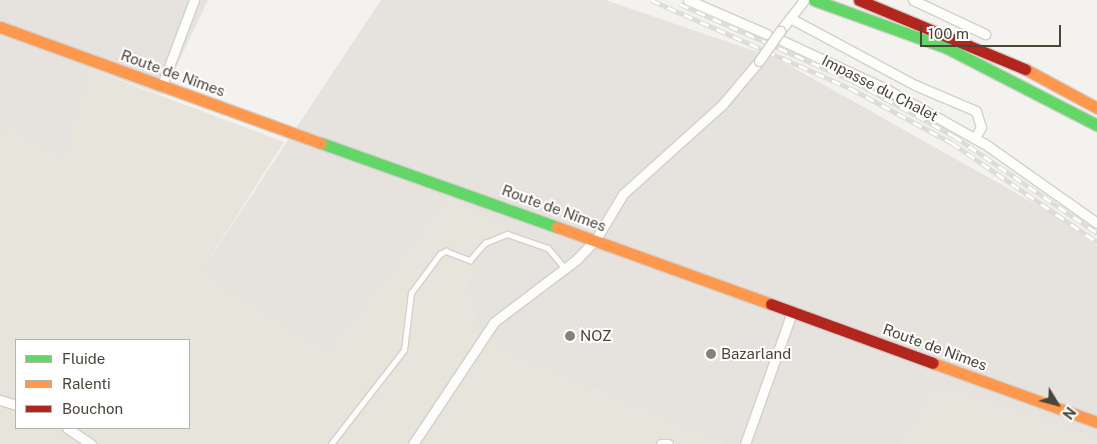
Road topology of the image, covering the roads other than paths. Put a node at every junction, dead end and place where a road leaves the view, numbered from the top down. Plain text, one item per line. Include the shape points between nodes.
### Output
1 (194, 0) edge
2 (688, 0) edge
3 (804, 0) edge
4 (814, 0) edge
5 (858, 0) edge
6 (913, 0) edge
7 (793, 14) junction
8 (0, 27) edge
9 (767, 34) dead end
10 (985, 34) dead end
11 (783, 41) dead end
12 (162, 85) junction
13 (1097, 108) edge
14 (1097, 125) edge
15 (975, 138) junction
16 (1097, 223) edge
17 (596, 239) junction
18 (565, 269) junction
19 (792, 312) junction
20 (0, 400) edge
21 (15, 406) edge
22 (1097, 422) edge
23 (68, 429) edge
24 (91, 444) edge
25 (331, 444) edge
26 (413, 444) edge
27 (661, 444) edge
28 (668, 444) edge
29 (745, 444) edge

1 - 12 street
2 - 9 street
3 - 7 street
4 - 14 main road via 947,48
5 - 13 main road via 1004,58
6 - 10 street
7 - 15 street via 915,85 976,111 981,127
7 - 17 street, bridge via 760,61 722,105 623,194
8 - 12 main road, Route de Nîmes
11 - 15 street, Impasse du Chalet via 886,89
12 - 17 main road, Route de Nîmes
15 - 16 street, Impasse du Chalet
17 - 18 street
17 - 19 main road, Route de Nîmes
18 - 25 lane via 548,248 507,234 490,239 470,260 446,251 422,278 409,301 404,350
18 - 26 street via 494,322
19 - 22 main road, Route de Nîmes
19 - 29 street
20 - 21 street
23 - 24 street
27 - 28 street

